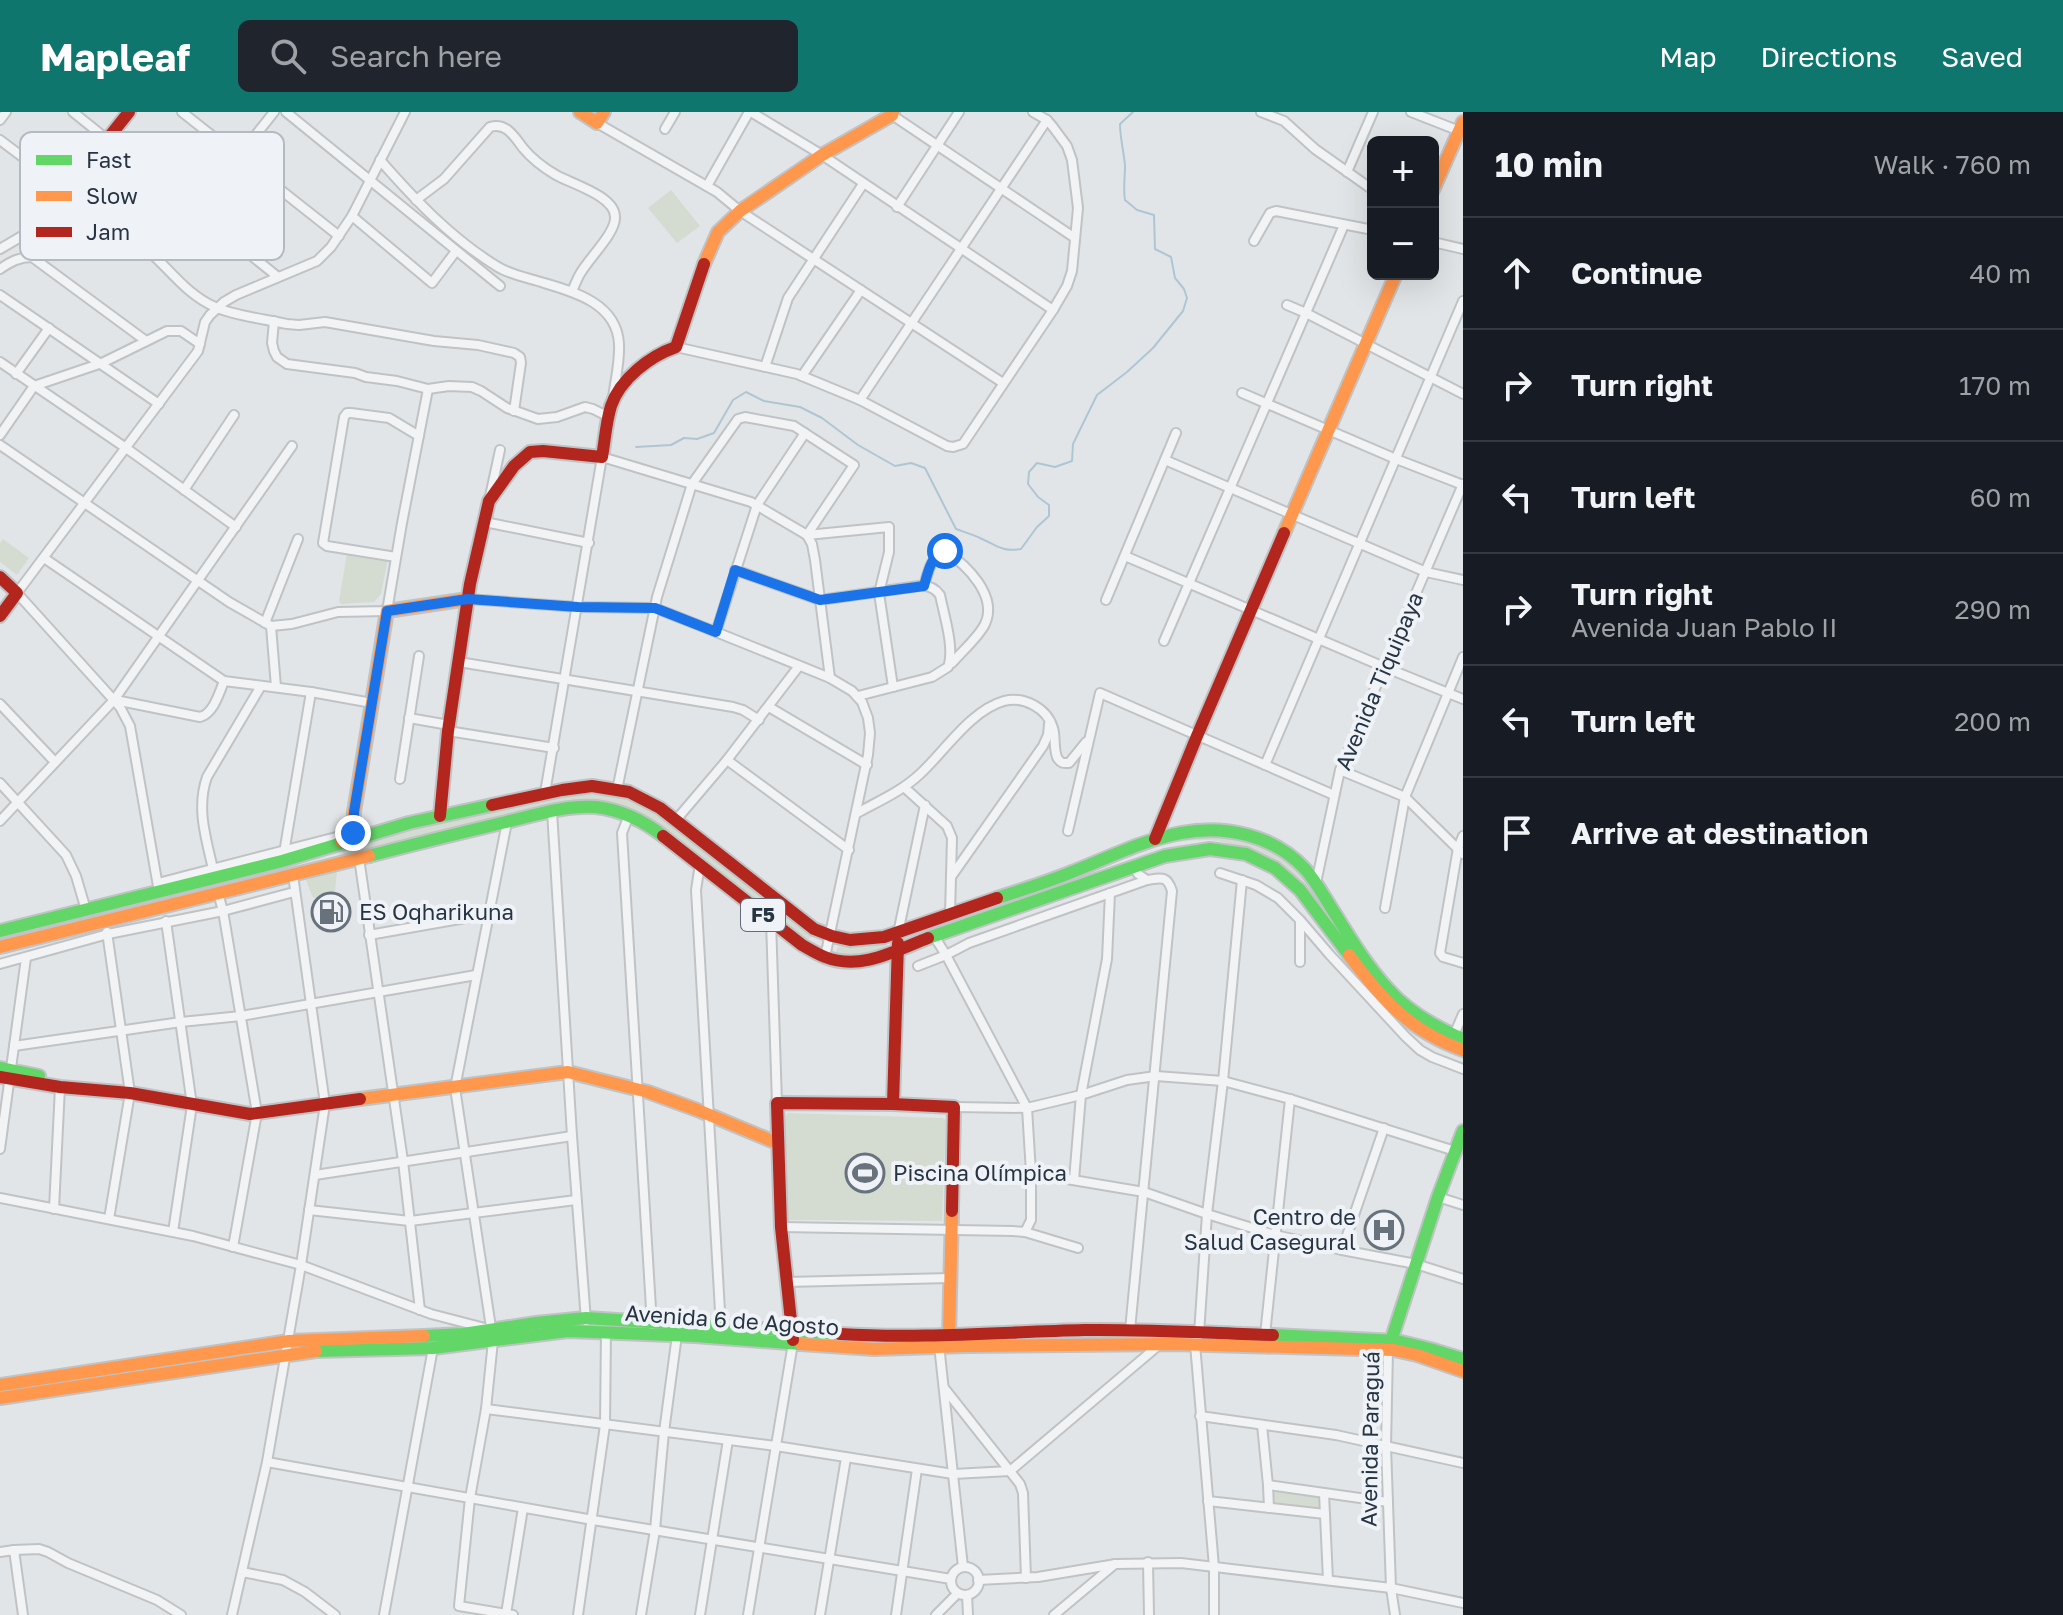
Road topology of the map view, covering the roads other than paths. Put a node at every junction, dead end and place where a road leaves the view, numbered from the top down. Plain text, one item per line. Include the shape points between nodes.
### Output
1 (6, 112) edge
2 (73, 112) edge
3 (129, 112) edge
4 (182, 112) edge
5 (274, 112) edge
6 (286, 112) edge
7 (580, 112) edge
8 (675, 112) edge
9 (750, 112) edge
10 (959, 112) edge
11 (1033, 112) edge
12 (1261, 112) edge
13 (1373, 112) edge
14 (1411, 112) edge
15 (403, 113) edge
16 (892, 113) edge
17 (601, 117) edge
18 (0, 120) edge
19 (1047, 120) junction
20 (1461, 128) edge
21 (665, 129) dead end
22 (97, 132) edge
23 (113, 132) edge
24 (207, 132) edge
25 (258, 132) edge
26 (0, 140) edge
27 (937, 147) junction
28 (20, 155) edge
29 (822, 155) junction
30 (380, 160) junction
31 (1347, 172) junction
32 (1439, 177) edge
33 (370, 180) junction
34 (863, 184) junction
35 (707, 186) junction
36 (1367, 186) edge
37 (1001, 188) junction
38 (284, 193) edge
39 (416, 200) junction
40 (897, 207) junction
41 (740, 211) junction
42 (352, 216) junction
43 (1344, 225) junction
44 (1367, 229) edge
45 (339, 236) junction
46 (20, 237) edge
47 (1075, 238) junction
48 (1254, 241) dead end
49 (1439, 243) edge
50 (0, 249) edge
51 (961, 249) junction
52 (1463, 249) edge
53 (456, 251) junction
54 (20, 258) edge
55 (812, 258) junction
56 (36, 260) edge
57 (158, 260) edge
58 (257, 260) edge
59 (0, 269) edge
60 (278, 277) junction
61 (1394, 280) edge
62 (500, 286) dead end
63 (861, 290) junction
64 (572, 291) junction
65 (0, 295) edge
66 (1463, 301) edge
67 (1287, 305) dead end
68 (217, 308) junction
69 (1053, 310) junction
70 (1306, 313) junction
71 (274, 321) junction
72 (911, 324) junction
73 (49, 328) junction
74 (146, 341) junction
75 (200, 344) junction
76 (1367, 344) junction
77 (676, 347) junction
78 (0, 362) edge
79 (102, 363) junction
80 (765, 367) junction
81 (16, 374) junction
82 (802, 376) junction
83 (1431, 377) junction
84 (1003, 383) junction
85 (34, 386) junction
86 (428, 389) junction
87 (1242, 393) dead end
88 (1463, 394) edge
89 (860, 400) junction
90 (612, 403) junction
91 (159, 404) junction
92 (1267, 404) junction
93 (514, 411) junction
94 (234, 415) dead end
95 (609, 417) junction
96 (1330, 430) junction
97 (805, 433) junction
98 (1176, 433) dead end
99 (0, 435) edge
100 (419, 436) junction
101 (0, 445) edge
102 (292, 446) dead end
103 (126, 448) junction
104 (500, 450) dead end
105 (602, 457) junction
106 (1396, 459) junction
107 (1165, 460) junction
108 (692, 484) junction
109 (1463, 485) edge
110 (1230, 488) junction
111 (184, 490) junction
112 (489, 501) junction
113 (85, 503) junction
114 (757, 505) junction
115 (1293, 515) junction
116 (485, 522) junction
117 (236, 527) junction
118 (807, 535) junction
119 (298, 539) dead end
120 (589, 543) junction
121 (1360, 544) junction
122 (1125, 556) junction
123 (396, 557) junction
124 (44, 558) junction
125 (735, 570) junction
126 (1426, 572) junction
127 (0, 577) edge
128 (197, 580) junction
129 (1463, 580) edge
130 (1189, 584) junction
131 (924, 586) junction
132 (17, 593) junction
133 (879, 593) junction
134 (468, 599) junction
135 (820, 600) junction
136 (1106, 600) dead end
137 (578, 607) junction
138 (655, 608) junction
139 (1251, 610) junction
140 (387, 611) junction
141 (0, 616) edge
142 (268, 624) junction
143 (716, 632) junction
144 (158, 636) junction
145 (1319, 640) junction
146 (1164, 641) dead end
147 (419, 656) dead end
148 (1463, 657) edge
149 (459, 662) junction
150 (799, 666) junction
151 (948, 667) junction
152 (1384, 667) junction
153 (830, 678) junction
154 (566, 680) junction
155 (224, 681) junction
156 (261, 686) junction
157 (276, 687) junction
158 (893, 687) junction
159 (311, 692) junction
160 (638, 692) junction
161 (1447, 692) junction
162 (858, 696) junction
163 (1463, 699) edge
164 (114, 700) junction
165 (372, 703) junction
166 (0, 704) edge
167 (769, 707) junction
168 (409, 718) junction
169 (759, 720) junction
170 (1049, 720) junction
171 (449, 728) junction
172 (1197, 736) junction
173 (1089, 738) junction
174 (554, 748) junction
175 (727, 760) junction
176 (55, 762) junction
177 (867, 765) junction
178 (1265, 765) junction
179 (1340, 770) junction
180 (400, 779) dead end
181 (0, 783) edge
182 (905, 788) junction
183 (617, 790) junction
184 (545, 793) junction
185 (1334, 795) junction
186 (1405, 797) junction
187 (18, 802) junction
188 (925, 805) junction
189 (552, 811) junction
190 (857, 813) junction
191 (629, 815) junction
192 (440, 816) junction
193 (676, 820) junction
194 (0, 821) edge
195 (507, 822) junction
196 (1068, 831) dead end
197 (353, 833) junction
198 (1463, 836) edge
199 (1155, 839) junction
200 (336, 845) junction
201 (849, 850) junction
202 (1231, 851) junction
203 (1460, 851) edge
204 (303, 855) junction
205 (284, 856) junction
206 (359, 858) junction
207 (339, 863) junction
208 (700, 864) junction
209 (1134, 867) junction
210 (213, 869) junction
211 (306, 871) junction
212 (1220, 873) dead end
213 (293, 875) junction
214 (951, 877) junction
215 (1147, 880) junction
216 (1242, 880) junction
217 (1316, 884) junction
218 (158, 888) junction
219 (1074, 889) junction
220 (218, 892) junction
221 (294, 892) junction
222 (1110, 893) junction
223 (1385, 908) dead end
224 (86, 910) junction
225 (223, 911) junction
226 (488, 914) junction
227 (950, 914) junction
228 (103, 920) junction
229 (1300, 920) junction
230 (166, 921) junction
231 (771, 921) junction
232 (0, 931) edge
233 (898, 933) junction
234 (108, 934) junction
235 (369, 935) junction
236 (934, 936) junction
237 (828, 937) junction
238 (0, 947) edge
239 (898, 950) junction
240 (946, 955) junction
241 (825, 957) junction
242 (26, 958) junction
243 (1300, 962) dead end
244 (1463, 963) edge
245 (0, 964) edge
246 (918, 966) dead end
247 (476, 975) junction
248 (378, 993) junction
249 (311, 1005) junction
250 (1463, 1014) edge
251 (241, 1016) junction
252 (181, 1022) junction
253 (122, 1031) junction
254 (1458, 1037) edge
255 (14, 1046) junction
256 (1463, 1050) edge
257 (1463, 1069) edge
258 (568, 1072) junction
259 (4, 1073) edge
260 (1156, 1076) junction
261 (1223, 1081) junction
262 (60, 1087) junction
263 (455, 1088) junction
264 (637, 1088) junction
265 (96, 1089) junction
266 (130, 1093) junction
267 (1081, 1095) junction
268 (393, 1096) junction
269 (1290, 1099) junction
270 (777, 1103) junction
271 (325, 1104) junction
272 (893, 1104) junction
273 (192, 1105) junction
274 (954, 1107) junction
275 (1027, 1108) junction
276 (257, 1113) junction
277 (708, 1113) junction
278 (1384, 1128) junction
279 (1463, 1131) edge
280 (572, 1136) junction
281 (777, 1143) junction
282 (0, 1149) edge
283 (1455, 1151) junction
284 (465, 1152) junction
285 (403, 1161) junction
286 (1031, 1173) junction
287 (315, 1175) junction
288 (1074, 1180) junction
289 (1144, 1192) junction
290 (1438, 1197) junction
291 (0, 1198) edge
292 (576, 1200) junction
293 (1463, 1205) edge
294 (54, 1209) junction
295 (309, 1210) junction
296 (474, 1214) junction
297 (1207, 1214) junction
298 (109, 1219) junction
299 (410, 1221) junction
300 (781, 1227) junction
301 (951, 1229) junction
302 (173, 1232) junction
303 (1025, 1232) junction
304 (1275, 1235) junction
305 (233, 1247) junction
306 (1078, 1248) dead end
307 (1342, 1250) junction
308 (1416, 1264) junction
309 (301, 1265) junction
310 (950, 1278) junction
311 (1463, 1279) edge
312 (787, 1282) junction
313 (420, 1310) junction
314 (586, 1325) junction
315 (652, 1328) junction
316 (1130, 1330) junction
317 (606, 1332) junction
318 (721, 1332) junction
319 (493, 1335) junction
320 (677, 1335) junction
321 (1265, 1335) junction
322 (793, 1337) junction
323 (1197, 1339) junction
324 (942, 1340) junction
325 (1160, 1344) junction
326 (1390, 1345) junction
327 (288, 1347) junction
328 (433, 1348) junction
329 (1463, 1359) edge
330 (1463, 1371) edge
331 (80, 1378) junction
332 (0, 1385) edge
333 (944, 1388) junction
334 (0, 1398) edge
335 (486, 1409) junction
336 (1200, 1416) junction
337 (605, 1425) junction
338 (1262, 1425) junction
339 (664, 1432) junction
340 (728, 1440) junction
341 (776, 1446) junction
342 (1386, 1446) junction
343 (846, 1458) junction
344 (267, 1462) junction
345 (1463, 1463) edge
346 (917, 1469) junction
347 (1010, 1471) junction
348 (953, 1474) junction
349 (1268, 1485) junction
350 (407, 1487) junction
351 (1324, 1493) junction
352 (470, 1498) junction
353 (1208, 1501) junction
354 (1388, 1502) junction
355 (523, 1508) junction
356 (1269, 1508) junction
357 (1325, 1514) junction
358 (593, 1520) junction
359 (655, 1530) junction
360 (712, 1539) junction
361 (759, 1547) junction
362 (14, 1550) junction
363 (0, 1552) edge
364 (830, 1558) junction
365 (1148, 1562) junction
366 (1116, 1564) junction
367 (963, 1567) junction
368 (1214, 1567) junction
369 (904, 1570) junction
370 (242, 1572) junction
371 (1026, 1578) junction
372 (951, 1579) junction
373 (978, 1580) junction
374 (1328, 1580) junction
375 (1391, 1588) junction
376 (962, 1594) junction
377 (1463, 1603) edge
378 (484, 1612) edge
379 (510, 1614) edge
380 (23, 1615) edge
381 (181, 1615) edge
382 (232, 1615) edge
383 (335, 1615) edge
384 (384, 1615) edge
385 (578, 1615) edge
386 (641, 1615) edge
387 (700, 1615) edge
388 (748, 1615) edge
389 (820, 1615) edge
390 (896, 1615) edge
391 (936, 1615) edge
392 (968, 1615) edge
393 (1054, 1615) edge
394 (1149, 1615) edge
395 (1214, 1615) edge
396 (1395, 1615) edge

1 - 18 street
2 - 22 street
3 - 23 main road
4 - 24 street
5 - 25 street
6 - 33 street
7 - 17 main road
8 - 21 street
9 - 29 street
9 - 35 street
10 - 27 street
11 - 19 street
12 - 31 street via 1284,121
13 - 31 street
14 - 20 street
15 - 30 street
16 - 27 street
16 - 29 main road
17 - 35 street
19 - 37 street
19 - 47 street via 1072,160 1078,208
20 - 32 main road
26 - 28 street
27 - 37 street
27 - 40 street
29 - 34 street
29 - 41 main road
30 - 33 street
30 - 39 street
31 - 36 street
33 - 42 street
33 - 53 street
34 - 40 street
34 - 55 street
35 - 41 street
37 - 47 street
37 - 51 street
38 - 45 street
39 - 64 street via 501,269
39 - 64 street via 444,179 490,127 503,127 536,161 599,196 615,213 614,224
40 - 51 street
41 - 55 street
41 - 77 main road via 718,232 707,254
42 - 45 street
42 - 53 street via 432,283
43 - 44 street
43 - 48 street via 1276,211
43 - 70 street
45 - 60 street via 317,261
46 - 50 street
47 - 69 street via 1072,271
49 - 52 street
51 - 69 street
51 - 72 street
53 - 62 street
54 - 59 street
55 - 63 street
55 - 80 street via 788,298
56 - 74 street
57 - 68 street
58 - 60 street
60 - 68 street
61 - 76 main road
63 - 72 street
63 - 82 street
64 - 90 street via 594,303 616,331
65 - 73 street
66 - 83 street
67 - 70 street
68 - 71 street
68 - 75 street via 205,322
69 - 84 street
70 - 76 street
70 - 92 street
71 - 86 street via 274,351 287,364
71 - 93 street via 325,322 514,353 521,363
72 - 84 street
72 - 89 street
73 - 79 street
73 - 81 street
74 - 75 street via 177,330
74 - 79 street
75 - 91 street
76 - 83 street
76 - 96 main road
77 - 80 street
77 - 90 main road via 635,371
78 - 81 street
79 - 85 street
79 - 91 street
80 - 82 street
81 - 85 street
82 - 89 street
83 - 88 street
83 - 106 street
84 - 89 street via 967,439 953,447
85 - 99 street
85 - 103 street
86 - 93 street via 472,387
86 - 100 street
87 - 92 street
90 - 95 main road
91 - 103 street
92 - 96 street
92 - 110 street
93 - 95 street via 548,419 585,407
94 - 111 street
95 - 105 main road
96 - 106 street
96 - 115 main road
97 - 108 street via 794,426 738,419
97 - 114 street
97 - 118 street via 854,465
98 - 107 street
100 - 123 street
100 - 123 street via 389,418 347,413 344,417 323,543
101 - 113 street
102 - 117 street
103 - 111 street
103 - 113 street
104 - 112 street
105 - 108 street
105 - 112 main road via 530,452 518,460
105 - 120 street
106 - 109 street
106 - 121 street
107 - 110 street
107 - 122 street
108 - 114 street
108 - 138 street
109 - 126 street, Avenida Tiquipaya
110 - 115 street
110 - 130 street
111 - 117 street
112 - 116 main road
113 - 124 street
113 - 128 street
114 - 118 street
114 - 125 street
115 - 121 street
115 - 139 main road
116 - 120 street
116 - 134 main road
117 - 128 street
118 - 133 street via 889,527
118 - 135 street
119 - 142 street
120 - 137 street
121 - 126 street
121 - 145 street
122 - 130 street
122 - 136 street
123 - 140 street
124 - 132 street
124 - 144 street
125 - 135 street
125 - 143 street
126 - 129 street
126 - 152 street, Avenida Tiquipaya
127 - 132 main road
128 - 142 street
128 - 144 street
130 - 139 street
130 - 146 street
131 - 133 street
131 - 151 street via 940,595 950,646
131 - 151 street via 933,560 945,551 987,596 984,624
132 - 141 main road
132 - 164 street
133 - 135 street
133 - 158 street
134 - 137 street
134 - 140 main road
134 - 149 main road
135 - 153 street
137 - 138 street
137 - 154 street
138 - 143 street
138 - 160 street
139 - 145 street
139 - 172 main road
140 - 142 street via 338,612 292,624
140 - 165 main road
142 - 157 street
143 - 150 street
144 - 155 street
144 - 164 street
145 - 152 street
145 - 178 street
147 - 168 street
148 - 161 street
149 - 154 street
149 - 171 main road
150 - 153 street
150 - 167 street
151 - 158 street
152 - 161 street
152 - 179 street, Avenida Tiquipaya
153 - 162 street
154 - 160 street
154 - 174 street
155 - 156 street
155 - 164 street via 206,716
156 - 157 street
156 - 210 street via 203,789 201,816
157 - 159 street
158 - 162 street
159 - 165 street
159 - 205 street
160 - 169 street via 733,707
160 - 183 street
161 - 163 street
161 - 186 street
162 - 177 street via 870,725
164 - 176 street
164 - 218 street via 135,745
165 - 197 main road
166 - 176 street
167 - 169 street
167 - 177 street
168 - 171 street
168 - 180 street
169 - 175 street
170 - 173 street via 1056,754 1064,763 1074,759
170 - 182 street via 1041,710 1018,701 989,708
170 - 214 street via 1043,746
171 - 174 street
171 - 192 main road
172 - 173 street via 1100,693
172 - 178 street
172 - 199 main road
173 - 196 street
174 - 184 street
175 - 193 street
175 - 201 street
176 - 187 street
177 - 190 street
178 - 185 street
179 - 185 street, Avenida Tiquipaya
179 - 186 street
181 - 187 street
182 - 188 street
182 - 190 street
183 - 184 main road, F5 via 592,786
183 - 193 main road, F5 via 645,799
184 - 192 main road, F5
185 - 217 street, Avenida Tiquipaya
186 - 203 street
186 - 223 street
187 - 194 street
187 - 224 street via 66,855
188 - 214 street via 952,838
188 - 233 street
189 - 191 main road, F5 via 594,807
189 - 195 main road, F5
189 - 258 street
190 - 201 street
191 - 208 main road, F5
191 - 264 street via 622,833
192 - 200 main road, F5
193 - 237 main road, F5
195 - 206 main road, F5
195 - 226 street
197 - 200 main road
197 - 205 street
198 - 203 street
199 - 202 main road via 1170,844 1209,842
199 - 217 main road, F5 via 1207,830 1247,834 1292,858
199 - 219 main road via 1134,857
199 - 227 main road, F5
200 - 204 main road, F5
200 - 207 main road
201 - 237 street
202 - 209 main road, F5 via 1193,850
202 - 256 main road, F5 via 1283,872 1390,1006 1435,1039
203 - 244 street via 1440,953
204 - 205 main road, F5
204 - 211 main road
205 - 210 street
205 - 218 main road, F5
206 - 207 main road, F5
206 - 235 street
207 - 211 main road, F5
208 - 231 main road, F5
208 - 277 street via 696,890
209 - 215 street
209 - 219 main road, F5
210 - 218 street
211 - 213 main road, F5
212 - 216 street
213 - 220 main road, F5
213 - 221 street
214 - 227 street
215 - 222 street
215 - 260 street via 1164,879 1172,891
216 - 229 street via 1278,898
216 - 261 street
217 - 254 main road, F5 via 1389,989 1431,1025
218 - 224 main road, F5
219 - 236 main road, F5
220 - 225 street
220 - 228 main road, F5
221 - 225 street
221 - 249 street
222 - 240 street
222 - 267 street via 1107,959
224 - 232 main road, F5
225 - 230 street
225 - 251 street
226 - 235 street
226 - 247 street
227 - 233 main road, F5
228 - 234 street
228 - 238 main road, F5
229 - 243 street
229 - 257 street via 1420,1050
230 - 234 street
230 - 252 street
231 - 241 main road, F5
231 - 270 street
233 - 237 main road, F5 via 869,941
233 - 239 main road
234 - 242 street
234 - 253 street
235 - 248 street
236 - 239 main road, F5
236 - 240 street
237 - 241 street
239 - 241 main road, F5 via 852,962
239 - 272 main road
240 - 246 street
240 - 275 street
242 - 245 street
242 - 255 street
247 - 248 street
247 - 263 street
248 - 249 street
248 - 268 street
249 - 251 street
249 - 271 street
250 - 254 street
251 - 252 street
251 - 276 street
252 - 253 street
252 - 273 street
253 - 255 street
253 - 266 street
255 - 259 street
258 - 263 main road
258 - 264 main road
258 - 280 street
259 - 262 main road
259 - 265 main road
259 - 282 street
260 - 261 street
260 - 267 street
260 - 289 street
261 - 269 street
261 - 297 street
262 - 265 main road
262 - 294 street
263 - 268 main road
263 - 284 street
264 - 277 main road
264 - 315 street
265 - 266 main road
266 - 273 main road
266 - 298 street
267 - 275 street
267 - 288 street
268 - 271 main road
268 - 285 street
269 - 278 street
269 - 304 street
270 - 272 main road
270 - 281 main road
271 - 276 main road
271 - 287 street
272 - 274 main road
273 - 276 main road
273 - 302 street
274 - 275 street
274 - 301 main road
275 - 286 street
276 - 305 street
277 - 281 main road
277 - 318 street
278 - 283 street
278 - 307 street
279 - 283 main road, Avenida Paraguá
280 - 284 street
280 - 292 street
281 - 300 main road
283 - 290 main road, Avenida Paraguá
284 - 285 street
284 - 296 street
285 - 287 street
285 - 299 street
286 - 288 street
286 - 303 street via 1031,1220
287 - 295 street
288 - 289 street
289 - 297 street
289 - 316 street
290 - 293 street
290 - 308 main road, Avenida Paraguá
291 - 294 street
292 - 296 street
292 - 314 street
294 - 298 street
295 - 299 street
295 - 309 street
296 - 299 street
296 - 319 street
297 - 304 street
297 - 323 street
298 - 302 street
299 - 313 street
300 - 301 street
300 - 312 main road
301 - 303 street
301 - 310 main road
302 - 305 street
303 - 306 street
304 - 307 street
304 - 321 street
305 - 309 street
307 - 308 street
308 - 311 street
308 - 326 main road, Avenida Paraguá
309 - 313 street
309 - 327 street
310 - 312 street
310 - 324 main road
312 - 322 main road
313 - 319 street
314 - 315 main road, Avenida 6 de Agosto
314 - 317 main road, Avenida 6 de Agosto
314 - 319 main road, Avenida 6 de Agosto
315 - 317 main road, Avenida 6 de Agosto
315 - 318 main road, Avenida 6 de Agosto
315 - 320 main road, Avenida 6 de Agosto
316 - 323 main road, Avenida 6 de Agosto
316 - 324 main road, Avenida 6 de Agosto
317 - 337 street
318 - 320 main road, Avenida 6 de Agosto
318 - 322 main road, Avenida 6 de Agosto
319 - 327 main road, Avenida 6 de Agosto
319 - 328 main road, Avenida 6 de Agosto
319 - 335 street
320 - 339 street
321 - 323 main road, Avenida 6 de Agosto
321 - 326 main road, Avenida 6 de Agosto
322 - 324 main road, Avenida 6 de Agosto
322 - 341 street
323 - 325 main road, Avenida 6 de Agosto
323 - 326 main road, Avenida 6 de Agosto
323 - 336 street
324 - 325 main road, Avenida 6 de Agosto
324 - 333 street
325 - 347 street
326 - 329 main road, Avenida 6 de Agosto via 1420,1345
326 - 330 main road, Avenida 6 de Agosto
326 - 342 street, Avenida Paraguá
327 - 328 main road, Avenida 6 de Agosto
327 - 331 main road, Avenida 6 de Agosto
327 - 344 street
328 - 350 street
331 - 332 main road, Avenida 6 de Agosto
331 - 334 main road, Avenida 6 de Agosto
333 - 347 street
333 - 348 street
335 - 337 street
335 - 352 street
336 - 338 street
336 - 353 street
337 - 339 street
337 - 358 street
338 - 342 street
338 - 349 street
339 - 340 street
339 - 359 street
340 - 341 street
340 - 360 street
341 - 343 street
341 - 361 street
342 - 345 street
342 - 354 street, Avenida Paraguá
343 - 346 street
343 - 364 street
344 - 350 street
344 - 370 street
346 - 348 street
346 - 369 street
347 - 348 street
347 - 371 street via 1023,1493
348 - 367 street
349 - 351 street
349 - 356 street
350 - 352 street
350 - 384 street
351 - 354 street
351 - 357 street
352 - 355 street
352 - 378 street via 459,1606
353 - 356 street
353 - 368 street
354 - 375 street, Avenida Paraguá
355 - 358 street
355 - 379 street
356 - 357 street
357 - 374 street
358 - 359 street
358 - 385 street
359 - 360 street
359 - 386 street
360 - 361 street
360 - 387 street
361 - 364 street
361 - 388 street
362 - 363 street
362 - 380 street
362 - 381 street via 48,1552
364 - 369 street
364 - 389 street
365 - 366 street
365 - 368 street
365 - 394 street
366 - 371 street
366 - 393 street
367 - 372 street
367 - 373 street
368 - 374 street
368 - 395 street
369 - 372 street
369 - 390 street
370 - 382 street
370 - 383 street via 283,1580
371 - 373 street
372 - 376 street
373 - 376 street via 974,1591
374 - 375 street
375 - 377 street
375 - 396 street, Avenida Paraguá
376 - 391 street
376 - 392 street
378 - 379 street

